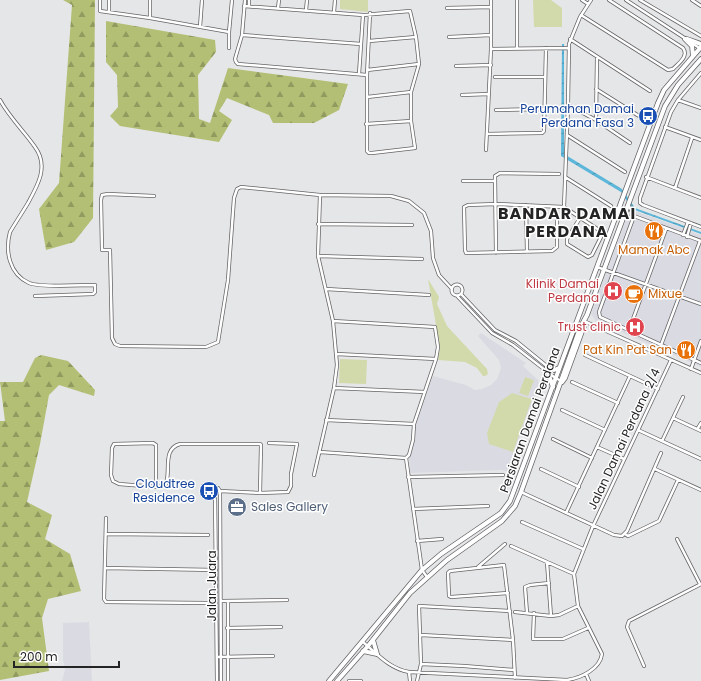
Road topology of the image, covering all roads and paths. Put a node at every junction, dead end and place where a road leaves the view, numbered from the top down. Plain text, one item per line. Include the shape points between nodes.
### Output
1 (100, 0) edge
2 (109, 0) edge
3 (150, 0) edge
4 (202, 0) edge
5 (232, 0) edge
6 (245, 0) edge
7 (249, 0) edge
8 (279, 0) edge
9 (307, 0) edge
10 (335, 0) edge
11 (491, 0) edge
12 (517, 0) edge
13 (582, 0) edge
14 (591, 0) edge
15 (608, 0) edge
16 (626, 0) edge
17 (641, 0) edge
18 (692, 0) edge
19 (588, 4) junction
20 (244, 6) junction
21 (249, 6) junction
22 (701, 6) edge
23 (491, 7) junction
24 (637, 7) junction
25 (278, 8) junction
26 (447, 8) dead end
27 (306, 10) junction
28 (109, 12) junction
29 (334, 12) junction
30 (364, 14) junction
31 (369, 14) junction
32 (581, 15) junction
33 (150, 18) junction
34 (200, 27) junction
35 (229, 32) junction
36 (242, 35) junction
37 (491, 35) junction
38 (701, 36) edge
39 (416, 37) junction
40 (448, 37) dead end
41 (570, 39) junction
42 (685, 39) junction
43 (369, 41) junction
44 (361, 44) junction
45 (701, 47) edge
46 (229, 48) dead end
47 (492, 48) junction
48 (516, 48) junction
49 (546, 48) junction
50 (566, 48) junction
51 (692, 56) junction
52 (597, 57) junction
53 (701, 59) edge
54 (418, 64) junction
55 (456, 66) dead end
56 (491, 66) junction
57 (367, 70) junction
58 (701, 73) edge
59 (359, 74) junction
60 (366, 75) junction
61 (495, 77) dead end
62 (545, 77) junction
63 (596, 89) junction
64 (650, 91) dead end
65 (411, 92) junction
66 (489, 94) junction
67 (462, 95) dead end
68 (367, 97) junction
69 (0, 100) edge
70 (678, 100) junction
71 (568, 105) junction
72 (701, 108) edge
73 (544, 109) junction
74 (496, 110) dead end
75 (638, 116) dead end
76 (596, 120) junction
77 (412, 121) junction
78 (366, 124) junction
79 (665, 127) junction
80 (487, 134) junction
81 (567, 135) junction
82 (692, 138) junction
83 (701, 140) edge
84 (630, 143) dead end
85 (486, 150) dead end
86 (625, 172) dead end
87 (559, 174) dead end
88 (565, 177) junction
89 (646, 178) junction
90 (463, 181) dead end
91 (495, 181) junction
92 (674, 188) junction
93 (320, 195) junction
94 (154, 196) dead end
95 (701, 198) edge
96 (496, 204) junction
97 (526, 205) junction
98 (628, 205) junction
99 (611, 206) dead end
100 (564, 207) junction
101 (634, 216) junction
102 (557, 218) dead end
103 (580, 218) junction
104 (624, 218) junction
105 (687, 223) junction
106 (318, 224) junction
107 (691, 224) junction
108 (412, 225) dead end
109 (701, 227) edge
110 (666, 229) junction
111 (603, 233) junction
112 (683, 235) junction
113 (608, 236) junction
114 (687, 237) junction
115 (700, 241) edge
116 (496, 252) junction
117 (527, 252) junction
118 (318, 256) junction
119 (422, 259) dead end
120 (597, 267) junction
121 (604, 269) junction
122 (613, 272) junction
123 (449, 284) junction
124 (646, 284) junction
125 (455, 285) junction
126 (326, 289) junction
127 (452, 289) junction
128 (461, 294) junction
129 (428, 295) dead end
130 (35, 296) dead end
131 (457, 296) junction
132 (679, 296) junction
133 (701, 304) edge
134 (587, 315) junction
135 (333, 321) junction
136 (586, 322) junction
137 (629, 330) junction
138 (701, 341) edge
139 (661, 345) junction
140 (336, 354) junction
141 (584, 355) dead end
142 (436, 359) junction
143 (671, 360) junction
144 (694, 360) junction
145 (701, 363) edge
146 (547, 367) junction
147 (560, 368) junction
148 (691, 369) junction
149 (548, 373) junction
150 (701, 373) edge
151 (630, 376) junction
152 (557, 377) junction
153 (562, 379) junction
154 (572, 382) dead end
155 (559, 386) junction
156 (553, 387) junction
157 (334, 388) junction
158 (658, 389) junction
159 (426, 392) junction
160 (683, 397) dead end
161 (618, 403) junction
162 (562, 410) dead end
163 (673, 418) junction
164 (326, 420) junction
165 (701, 423) edge
166 (414, 424) junction
167 (700, 429) edge
168 (605, 430) junction
169 (638, 430) junction
170 (553, 439) dead end
171 (662, 441) junction
172 (269, 443) dead end
173 (597, 447) junction
174 (320, 452) junction
175 (662, 453) dead end
176 (406, 458) junction
177 (592, 458) junction
178 (701, 459) edge
179 (624, 460) junction
180 (655, 468) junction
181 (542, 469) dead end
182 (314, 475) dead end
183 (503, 475) dead end
184 (408, 477) junction
185 (678, 480) junction
186 (156, 487) junction
187 (579, 487) junction
188 (701, 490) edge
189 (220, 491) junction
190 (522, 492) junction
191 (260, 493) junction
192 (215, 494) junction
193 (488, 506) dead end
194 (413, 509) junction
195 (566, 513) junction
196 (106, 518) dead end
197 (494, 518) junction
198 (522, 522) dead end
199 (497, 525) junction
200 (593, 526) junction
201 (106, 534) junction
202 (208, 535) dead end
203 (624, 535) junction
204 (442, 539) dead end
205 (677, 539) dead end
206 (418, 541) junction
207 (505, 544) dead end
208 (511, 546) dead end
209 (584, 550) junction
210 (547, 562) junction
211 (105, 568) junction
212 (478, 568) junction
213 (216, 570) junction
214 (422, 570) junction
215 (574, 574) junction
216 (427, 578) junction
217 (549, 583) junction
218 (701, 584) edge
219 (508, 593) junction
220 (287, 600) dead end
221 (222, 601) junction
222 (228, 601) junction
223 (207, 603) dead end
224 (578, 606) junction
225 (510, 611) junction
226 (515, 612) dead end
227 (527, 612) junction
228 (534, 613) junction
229 (551, 616) junction
230 (227, 628) junction
231 (281, 628) dead end
232 (588, 628) junction
233 (421, 635) junction
234 (373, 640) junction
235 (513, 640) junction
236 (363, 642) junction
237 (368, 646) junction
238 (363, 652) junction
239 (377, 654) junction
240 (273, 656) dead end
241 (217, 657) junction
242 (221, 657) junction
243 (228, 657) junction
244 (421, 664) junction
245 (644, 666) dead end
246 (514, 670) junction
247 (409, 672) junction
248 (418, 673) junction
249 (586, 674) junction
250 (515, 678) junction
251 (508, 679) edge
252 (217, 681) edge
253 (221, 681) edge
254 (228, 681) edge
255 (329, 681) edge
256 (337, 681) edge
257 (349, 681) edge
258 (361, 681) edge
259 (410, 681) edge
260 (417, 681) edge
261 (589, 681) edge

1 - 28 street via 100,11
2 - 28 street
3 - 33 street
4 - 34 street
5 - 35 street
6 - 20 street
7 - 21 street
8 - 25 street
9 - 27 street
10 - 29 street
11 - 23 street
12 - 48 street
13 - 19 street
14 - 19 street
15 - 32 street via 683,48 686,51 685,56 673,69 668,70
16 - 24 street
17 - 24 street
17 - 38 street
18 - 22 street
19 - 32 street
20 - 21 street
20 - 36 street
21 - 25 street
23 - 26 street
23 - 37 street
24 - 42 street
25 - 27 street
27 - 29 street
28 - 33 street
29 - 30 street
30 - 31 street
30 - 44 street
31 - 39 street via 410,11
31 - 43 street
32 - 41 street
33 - 34 street
34 - 35 street
35 - 46 street
36 - 44 street
36 - 59 street via 235,59 238,64
37 - 40 street
37 - 47 street
39 - 43 street
39 - 54 street
41 - 50 street
41 - 52 street
42 - 45 main road
42 - 51 main road via 692,46
43 - 57 street
44 - 59 street
45 - 51 main road, Persiaran Damai Perdana
47 - 48 street
47 - 56 street
48 - 49 street
49 - 50 street
49 - 62 street
50 - 71 street
51 - 113 main road, Persiaran Damai Perdana via 664,90
52 - 63 street
52 - 64 street
53 - 98 main road, Persiaran Damai Perdana via 664,106
54 - 57 street
54 - 65 street
55 - 56 street
56 - 66 street
57 - 60 street
58 - 70 street
59 - 60 street
60 - 68 street
61 - 62 street
62 - 73 street
63 - 75 street
63 - 76 street
65 - 68 street
65 - 77 street
66 - 67 street
66 - 80 street
68 - 78 street
69 - 130 street via 36,148 42,161 40,181 10,232 8,251 14,270 29,282 39,285 95,285 93,294
70 - 72 street
70 - 79 street
71 - 76 street
71 - 81 street
73 - 74 street
73 - 80 street via 542,134
76 - 84 street
77 - 78 street
77 - 78 street via 415,148 372,153 367,152
79 - 82 street
79 - 89 street
80 - 85 street
81 - 86 street
81 - 88 street
82 - 83 street
82 - 92 street
87 - 91 street via 500,173 495,176
88 - 99 street
88 - 100 street
89 - 92 street
89 - 105 street via 640,203
90 - 91 street
91 - 96 street
92 - 95 street
93 - 94 street via 248,187 237,189 234,198 228,280 218,342 206,347 120,346 115,344 112,338 110,250 102,250 102,195
93 - 106 street
93 - 123 street via 391,196 409,201 424,213 431,231 433,258 439,275
96 - 97 street
96 - 116 street
96 - 116 street via 474,204 464,207 466,253
97 - 100 street
97 - 117 street
98 - 101 street
98 - 104 main road, Persiaran Damai Perdana
100 - 103 street
101 - 104 street
101 - 110 street
101 - 122 street
102 - 117 street via 555,250
103 - 111 street
103 - 111 street via 566,244 588,257 592,255
104 - 121 main road, Persiaran Damai Perdana
105 - 107 street
105 - 112 street
106 - 108 street
106 - 118 street
107 - 109 street
107 - 114 street
110 - 112 street
110 - 124 street
111 - 113 street
112 - 114 street
113 - 120 main road, Persiaran Damai Perdana
114 - 115 street
115 - 132 street
116 - 117 street
118 - 119 street
118 - 126 street
120 - 121 street
120 - 147 main road, Persiaran Damai Perdana
121 - 122 street
121 - 134 main road, Persiaran Damai Perdana
122 - 124 street
122 - 137 street via 599,312 600,317
123 - 125 street
123 - 127 street
124 - 132 street
124 - 137 street
125 - 127 street
125 - 128 street via 462,288
126 - 129 street
126 - 135 street
127 - 131 street via 452,294
128 - 131 street
128 - 146 street via 495,330 516,341
131 - 149 street via 492,333 513,345
132 - 133 street
132 - 139 street
134 - 136 main road, Persiaran Damai Perdana
134 - 153 main road, Persiaran Damai Perdana
135 - 140 street
135 - 142 street via 435,327 438,343
136 - 143 street
136 - 155 main road, Persiaran Damai Perdana via 565,378
137 - 139 street
138 - 144 street
139 - 144 street
140 - 142 street
140 - 157 street via 338,365
141 - 151 street
142 - 159 street
143 - 148 street
143 - 158 street, Jalan Damai Perdana 2/4
144 - 145 street
144 - 148 street
146 - 147 main road via 554,370
146 - 152 street
147 - 152 main road, Persiaran Damai Perdana
148 - 150 street
149 - 152 street
149 - 156 main road
151 - 158 street
151 - 161 street
152 - 153 street
152 - 156 main road, Persiaran Damai Perdana
153 - 155 main road, Persiaran Damai Perdana
154 - 161 street
155 - 190 main road, Persiaran Damai Perdana
156 - 197 main road, Persiaran Damai Perdana via 510,501
157 - 159 street
157 - 164 street
158 - 169 street, Jalan Damai Perdana 2/4
159 - 166 street
160 - 163 street
161 - 168 street
162 - 168 street
163 - 167 street
163 - 171 street
164 - 166 street
164 - 174 street
165 - 167 street
166 - 176 street via 413,440
168 - 173 street
169 - 171 street
169 - 179 street, Jalan Damai Perdana 2/4
170 - 177 street
171 - 178 street
172 - 191 street via 297,444 291,486 285,493
173 - 177 street
173 - 179 street
174 - 176 street
174 - 182 street
175 - 180 street
176 - 184 street
177 - 187 street
179 - 200 street, Jalan Damai Perdana 2/4
180 - 185 street
180 - 203 street
181 - 187 street
183 - 184 street
184 - 194 street
185 - 188 street
185 - 203 street via 660,521 628,536
186 - 186 street via 119,484 113,481 111,475 114,444 156,445
186 - 191 street via 166,484 169,475 168,456 174,446 259,444
187 - 195 street
189 - 191 street
189 - 192 street via 218,495
189 - 192 street via 216,488
189 - 221 street, Jalan Juara
190 - 195 street
190 - 199 main road, Persiaran Damai Perdana via 512,511
192 - 213 street, Jalan Juara
193 - 194 street
194 - 206 street
195 - 200 street
196 - 201 street
197 - 199 main road via 492,522
197 - 214 main road, Persiaran Damai Perdana
198 - 209 street
199 - 216 main road, Persiaran Damai Perdana via 447,560
200 - 203 street via 614,535
200 - 209 street, Jalan Damai Perdana 2/4
201 - 202 street
201 - 211 street
204 - 206 street
205 - 218 street
206 - 214 street
207 - 212 street
208 - 210 street
209 - 215 street, Jalan Damai Perdana 2/4
210 - 215 street
210 - 217 street
211 - 213 street
211 - 223 street via 106,602
212 - 219 street via 504,566
212 - 219 street via 448,572 449,596
213 - 241 street, Jalan Juara
214 - 216 street
214 - 236 main road, Persiaran Damai Perdana
215 - 224 street
216 - 234 main road, Persiaran Damai Perdana via 410,593
217 - 227 street via 525,587
217 - 229 street
218 - 245 street via 628,621 627,627
219 - 225 street
220 - 222 street
221 - 222 street
221 - 242 street, Jalan Juara
222 - 230 street
224 - 229 street
224 - 232 street
225 - 233 street via 419,606
225 - 235 street
226 - 227 street
227 - 228 street
228 - 229 street
228 - 232 street via 533,638 563,639
230 - 231 street
230 - 243 street
232 - 249 street via 602,654 599,663
233 - 235 street
233 - 244 street
234 - 237 main road, Persiaran Damai Perdana
234 - 239 main road
235 - 246 street
236 - 237 street
236 - 255 main road, Persiaran Damai Perdana
237 - 238 main road, Persiaran Damai Perdana
237 - 239 street
238 - 239 main road
238 - 256 main road, Persiaran Damai Perdana
239 - 247 street via 397,670
240 - 243 street
241 - 242 street
241 - 252 street, Jalan Juara
242 - 243 street
242 - 253 street, Jalan Juara
243 - 254 street
244 - 246 street
244 - 248 street
246 - 250 street
247 - 248 street
247 - 259 street
248 - 251 street
248 - 260 street
249 - 250 street via 567,680
249 - 261 street
250 - 251 street
257 - 258 street

